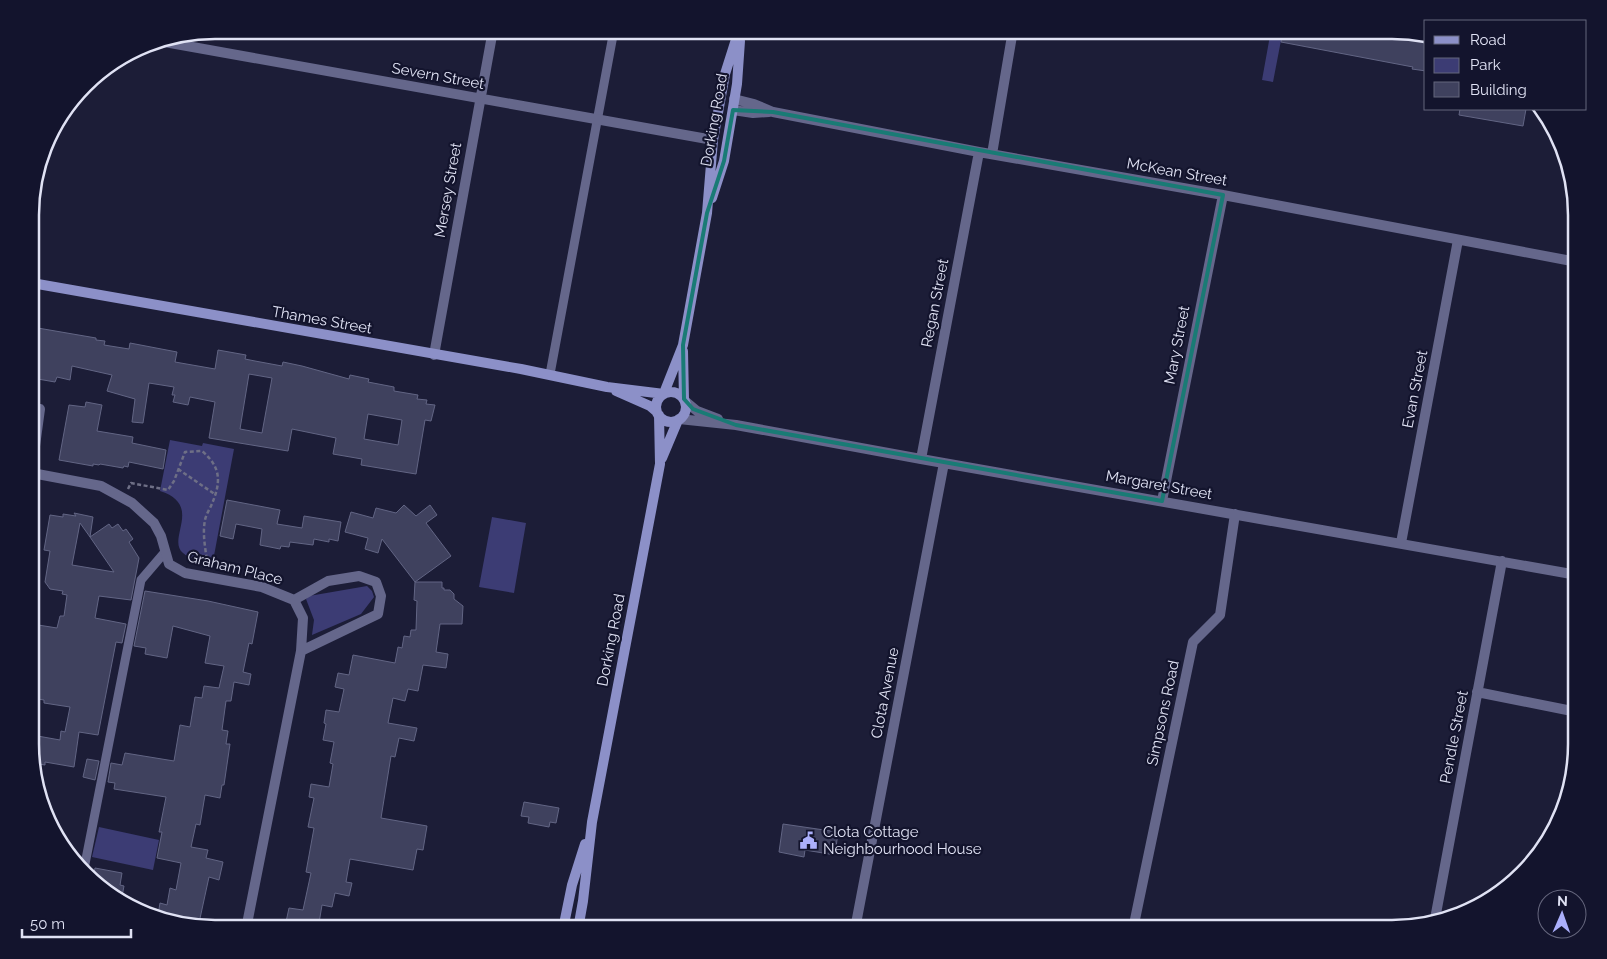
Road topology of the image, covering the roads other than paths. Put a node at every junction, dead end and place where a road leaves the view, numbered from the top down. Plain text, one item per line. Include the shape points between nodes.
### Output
1 (491, 39) edge
2 (612, 39) edge
3 (737, 39) edge
4 (739, 39) edge
5 (1011, 39) edge
6 (174, 44) edge
7 (480, 98) junction
8 (734, 99) junction
9 (733, 110) junction
10 (773, 112) junction
11 (597, 120) junction
12 (713, 140) junction
13 (979, 152) junction
14 (992, 154) junction
15 (1223, 195) junction
16 (707, 214) junction
17 (1458, 240) junction
18 (1568, 260) edge
19 (39, 284) edge
20 (682, 345) junction
21 (434, 355) junction
22 (550, 374) junction
23 (608, 387) junction
24 (664, 393) junction
25 (684, 400) junction
26 (40, 410) dead end
27 (658, 413) junction
28 (39, 417) edge
29 (679, 419) junction
30 (736, 425) junction
31 (921, 459) junction
32 (944, 463) junction
33 (660, 464) junction
34 (39, 474) edge
35 (1162, 501) junction
36 (1236, 514) junction
37 (1401, 543) junction
38 (165, 552) junction
39 (1502, 561) junction
40 (1568, 573) edge
41 (294, 600) junction
42 (301, 651) junction
43 (1477, 692) junction
44 (1568, 710) edge
45 (592, 822) junction
46 (85, 863) edge
47 (1436, 915) edge
48 (565, 918) joint
49 (248, 920) edge
50 (569, 920) edge
51 (580, 920) edge
52 (857, 920) edge
53 (1135, 920) edge

1 - 7 street, Mersey Street
2 - 11 lane
3 - 12 main road, Dorking Road via 726,74
4 - 8 main road, Dorking Road
5 - 14 street
6 - 7 street, Severn Street
7 - 11 street, Severn Street
7 - 21 street, Mersey Street
8 - 9 main road, Dorking Road
8 - 10 street, McKean Street
9 - 10 street, McKean Street
9 - 16 main road, Dorking Road via 724,161
10 - 13 street, McKean Street
11 - 12 street, Severn Street
11 - 22 lane
12 - 16 main road, Dorking Road
13 - 14 street, McKean Street
13 - 31 street, Regan Street
14 - 15 street, McKean Street
15 - 17 street, McKean Street
15 - 35 street, Mary Street
16 - 20 main road, Dorking Road
17 - 18 street, McKean Street
17 - 37 street, Evan Street
19 - 21 main road, Thames Street
20 - 24 main road, Dorking Road
20 - 25 main road, Dorking Road
21 - 22 main road, Thames Street
22 - 23 main road, Thames Street
23 - 24 main road, Thames Street
23 - 27 main road, Thames Street via 650,406
24 - 25 main road via 673,392
24 - 27 main road via 658,400
25 - 29 main road via 685,411
25 - 30 street, Margaret Street via 703,414
26 - 28 street
27 - 29 main road via 670,421
27 - 33 main road, Dorking Road
29 - 30 street, Margaret Street
29 - 33 main road, Dorking Road
30 - 31 street, Margaret Street
31 - 32 street, Margaret Street
32 - 35 street, Margaret Street
32 - 52 street, Clota Avenue
33 - 45 main road, Dorking Road
34 - 38 street, Graham Place via 101,486 124,498 154,523
35 - 36 street, Margaret Street
36 - 37 street, Margaret Street
36 - 53 street, Simpsons Road via 1220,615 1193,642
37 - 39 street, Margaret Street
38 - 41 street, Graham Place via 169,564 185,573 262,587
38 - 46 lane via 141,580
39 - 40 street, Margaret Street
39 - 43 street, Pendle Street
41 - 42 street, Graham Place via 304,618
41 - 42 street, Graham Place via 328,581 359,576 376,582 381,596 378,614
42 - 49 street, Graham Place
43 - 44 street
43 - 47 street, Pendle Street
45 - 48 main road, Dorking Road
45 - 51 main road, Dorking Road
48 - 50 main road

